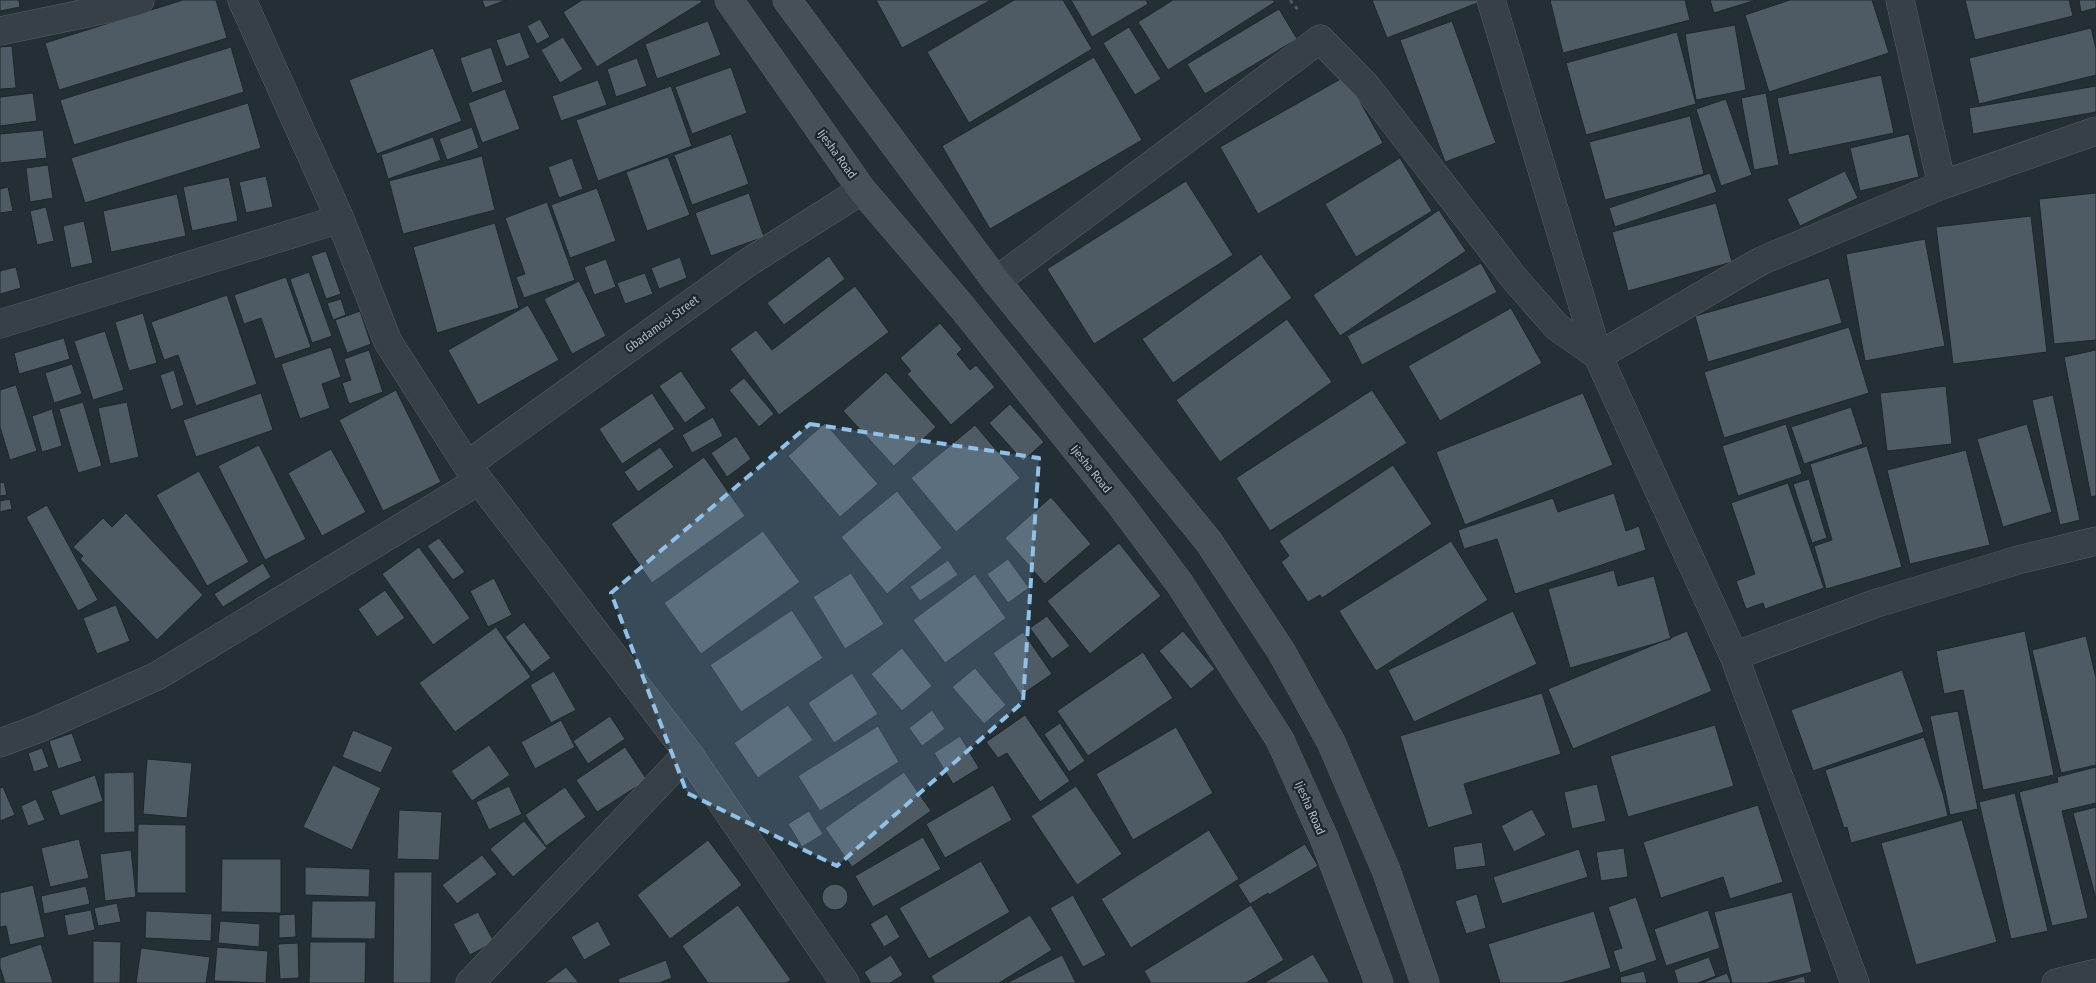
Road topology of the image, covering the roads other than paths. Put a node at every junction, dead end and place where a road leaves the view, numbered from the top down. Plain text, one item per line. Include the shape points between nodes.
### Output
1 (140, 0) edge
2 (242, 0) edge
3 (729, 0) edge
4 (787, 0) edge
5 (1491, 0) edge
6 (1900, 0) edge
7 (0, 31) edge
8 (2096, 131) edge
9 (1942, 185) junction
10 (862, 190) junction
11 (340, 219) junction
12 (996, 281) junction
13 (0, 324) edge
14 (1598, 356) junction
15 (472, 473) junction
16 (2096, 541) edge
17 (1734, 656) junction
18 (0, 743) edge
19 (688, 753) junction
20 (2096, 973) edge
21 (470, 983) edge
22 (845, 983) edge
23 (1379, 983) edge
24 (1425, 983) edge
25 (1855, 983) edge
26 (2056, 983) edge

1 - 7 street
2 - 11 street
3 - 10 main road, Ijesha Road
4 - 12 main road
5 - 14 street
6 - 9 street
8 - 9 street
9 - 14 street via 1761,261
10 - 15 street, Gbadamosi Street via 747,263
10 - 23 main road, Ijesha Road via 962,308 1121,505 1180,584 1280,740 1324,838
11 - 13 street
11 - 15 street via 388,342
12 - 14 street via 1320,39 1367,87 1514,278 1557,327
12 - 24 main road via 1209,542 1281,652 1331,742 1386,870
14 - 17 street
15 - 18 street, Gbadamosi Street via 157,676
15 - 19 street
16 - 17 street via 2018,560 1874,604
17 - 25 street
19 - 21 street
19 - 22 street
20 - 26 street

